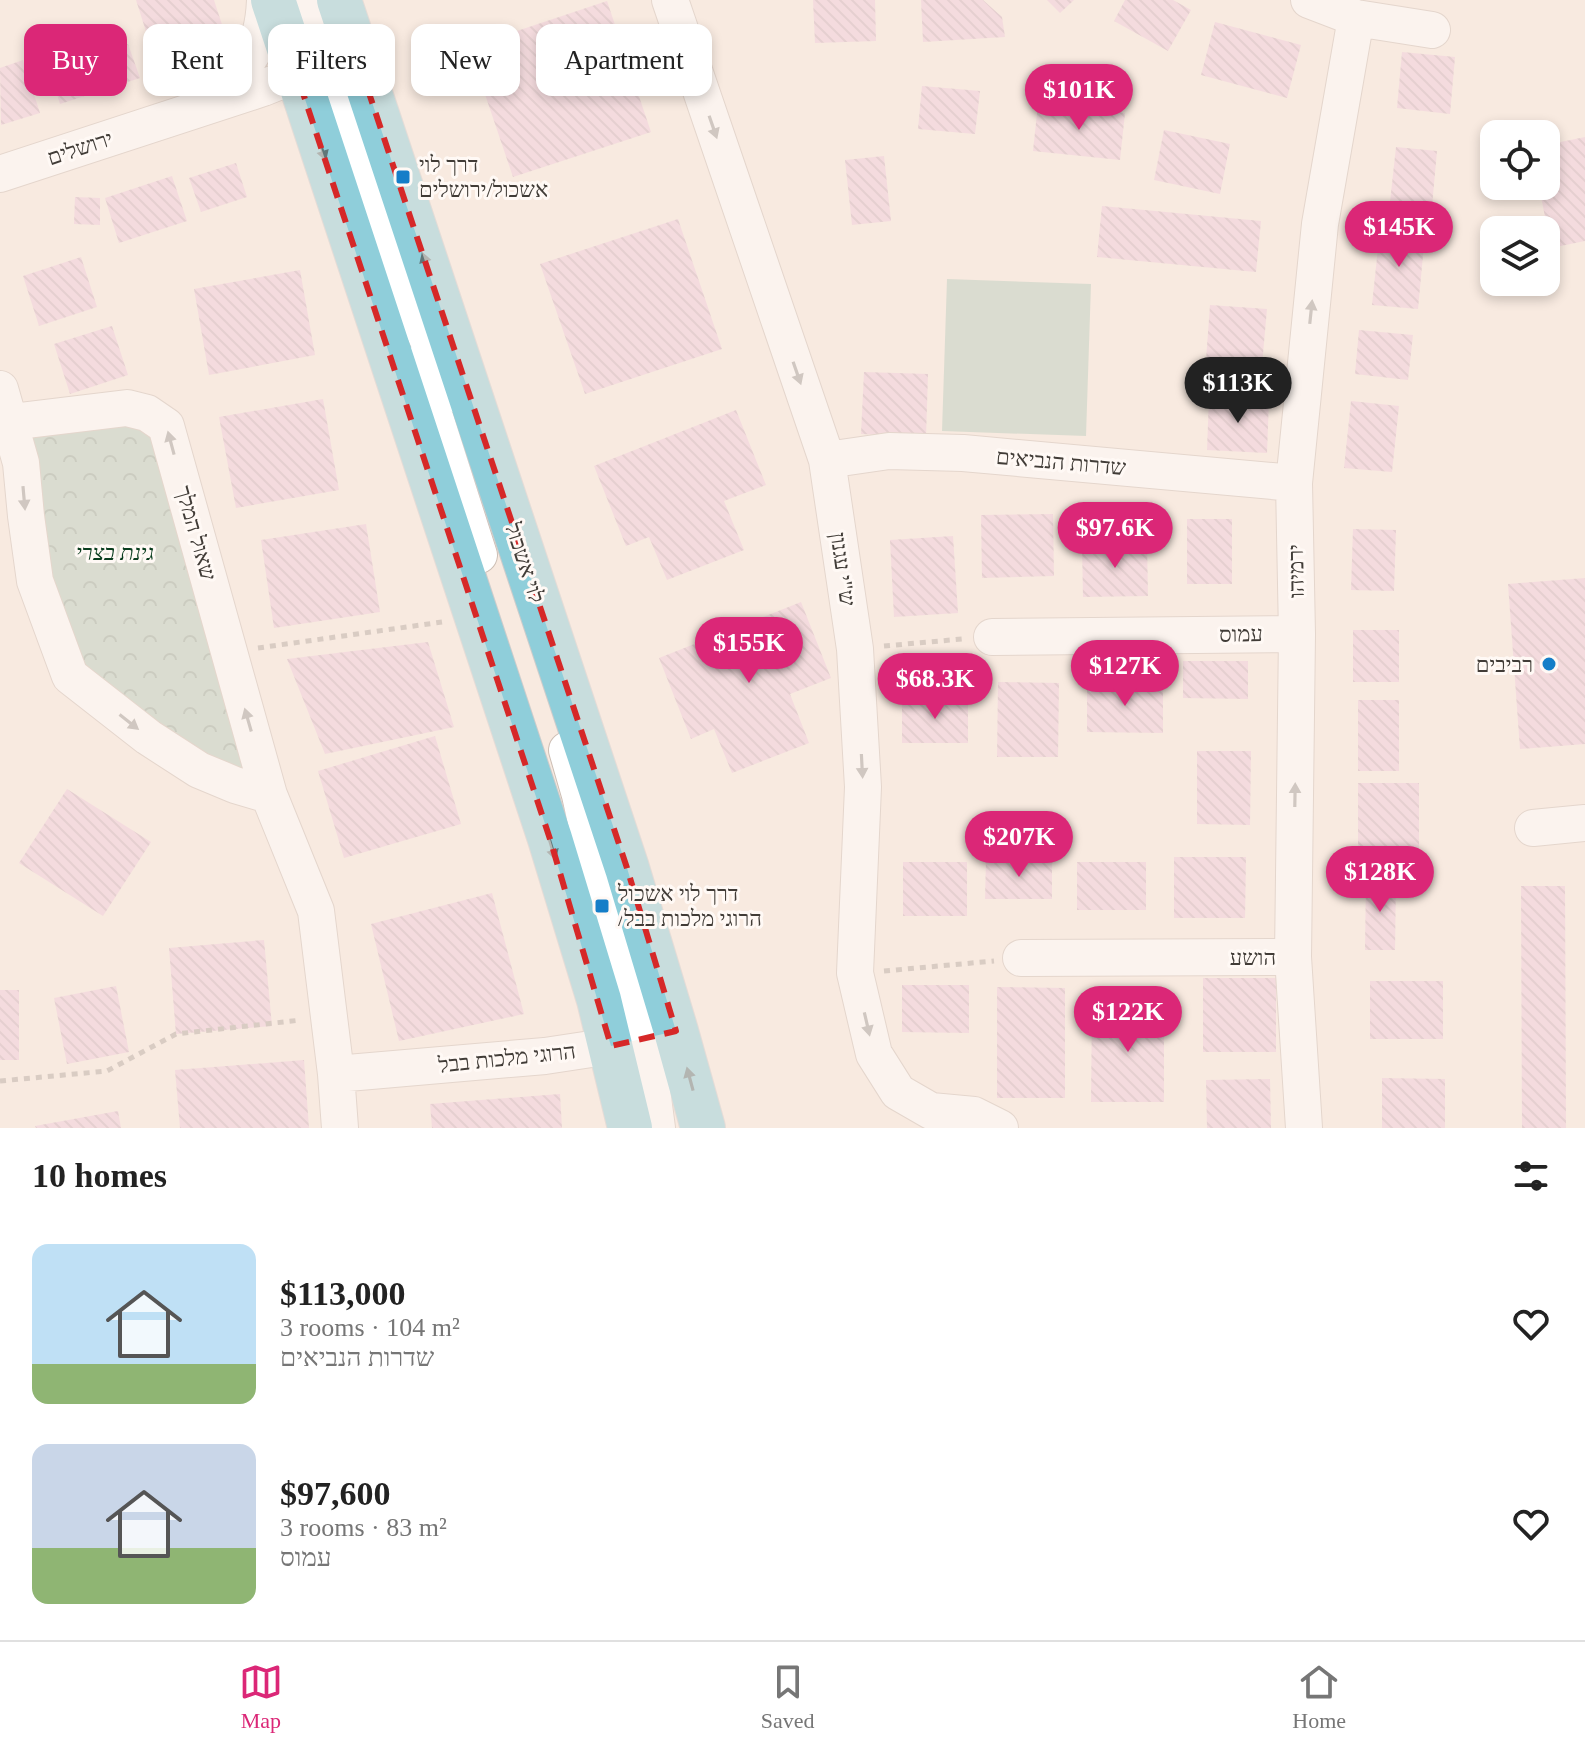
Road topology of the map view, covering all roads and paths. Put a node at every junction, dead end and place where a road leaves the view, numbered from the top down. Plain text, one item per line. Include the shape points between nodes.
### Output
1 (265, 0) edge
2 (273, 0) edge
3 (308, 0) edge
4 (670, 0) edge
5 (1309, 0) edge
6 (1356, 18) junction
7 (298, 24) edge
8 (317, 24) edge
9 (1432, 30) dead end
10 (268, 79) edge
11 (341, 96) edge
12 (341, 96) edge
13 (344, 96) edge
14 (160, 122) junction
15 (0, 174) edge
16 (5, 405) edge
17 (827, 460) junction
18 (1294, 483) junction
19 (447, 622) dead end
20 (1297, 634) junction
21 (992, 637) joint
22 (855, 649) junction
23 (229, 652) junction
24 (269, 795) junction
25 (1585, 823) edge
26 (1533, 828) dead end
27 (1293, 957) junction
28 (1021, 958) joint
29 (855, 973) junction
30 (310, 1019) dead end
31 (645, 1038) junction
32 (336, 1074) junction
33 (0, 1081) edge
34 (340, 1128) edge
35 (630, 1128) edge
36 (657, 1128) edge
37 (703, 1128) edge
38 (1000, 1128) edge
39 (1304, 1128) edge

1 - 14 street, ירושלים via 249,61 221,86
2 - 7 main road, לוי אשכול
3 - 8 street
4 -> 17 street, ש"י עגנון
5 - 6 street
6 - 9 street
18 -> 6 street, ירמיהו via 1320,224
10 - 14 street, ירושלים
11 - 31 street via 422,377 541,747 596,867 639,998
12 -> 31 main road, לוי אשכול via 599,1000
31 -> 13 main road, לוי אשכול via 627,868
14 - 15 street, ירושלים
23 -> 16 street, שאול המלך via 166,426 127,408
16 -> 24 street, שאול המלך via 21,463 35,581 70,676 199,770
17 - 18 street, שדרות הנביאים via 889,451 963,453
17 - 22 street, ש"י עגנון
18 - 20 street, ירמיהו
19 - 23 path
20 - 21 street, עמוס
27 -> 20 street, ירמיהו
21 - 22 path
22 -> 29 street, ש"י עגנון via 863,787
24 -> 23 street, שאול המלך
24 - 32 street, שאול המלך via 316,911
25 - 26 street
27 - 28 street, הושע
27 - 39 street, ירמיהו
28 - 29 path
29 -> 38 street, ש"י עגנון via 874,1054 898,1092 931,1111 974,1115
30 - 33 path via 176,1034 107,1071
31 - 32 street, הרוגי מלכות בבל via 545,1056
31 - 35 main road, לוי אשכול
31 - 36 street
37 -> 31 main road, לוי אשכול
32 - 34 street, שאול המלך

